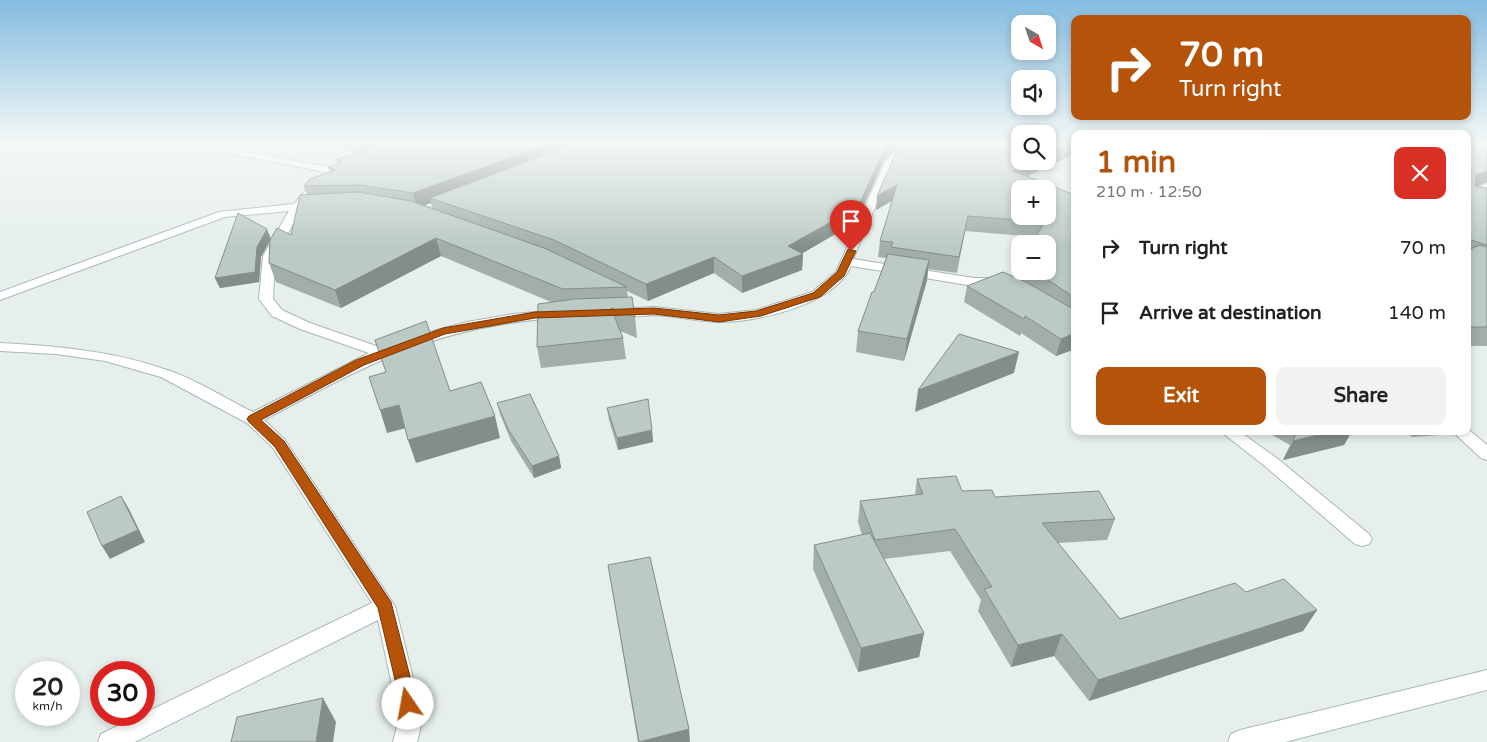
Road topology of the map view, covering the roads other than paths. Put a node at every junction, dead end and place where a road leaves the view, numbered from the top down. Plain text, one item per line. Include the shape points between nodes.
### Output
1 (325, 178) edge
2 (883, 178) edge
3 (1487, 186) edge
4 (1471, 194) edge
5 (1471, 197) edge
6 (1487, 202) edge
7 (326, 205) edge
8 (298, 206) junction
9 (846, 262) junction
10 (1009, 286) edge
11 (0, 296) edge
12 (629, 299) edge
13 (654, 311) junction
14 (604, 313) edge
15 (574, 314) edge
16 (0, 347) edge
17 (382, 353) junction
18 (253, 419) junction
19 (1234, 435) edge
20 (1465, 435) edge
21 (1487, 454) edge
22 (1362, 539) dead end
23 (385, 606) junction
24 (1487, 680) edge
25 (110, 742) edge
26 (405, 742) edge
27 (1240, 742) edge

1 - 8 street via 314,185
2 - 9 street
3 - 4 street
5 - 6 street
7 - 8 street
8 - 11 street via 223,214
8 - 17 street via 269,257 266,299 277,313
9 - 10 street via 974,282 1000,282
9 - 13 street via 841,274 816,295 758,314 719,318
12 - 13 street
13 - 14 street
15 - 17 street via 535,315 443,331
16 - 18 street via 97,356 166,374
17 - 18 street
18 - 23 street via 279,444
19 - 22 street
20 - 21 street
23 - 25 street
23 - 26 street via 411,718
24 - 27 street

